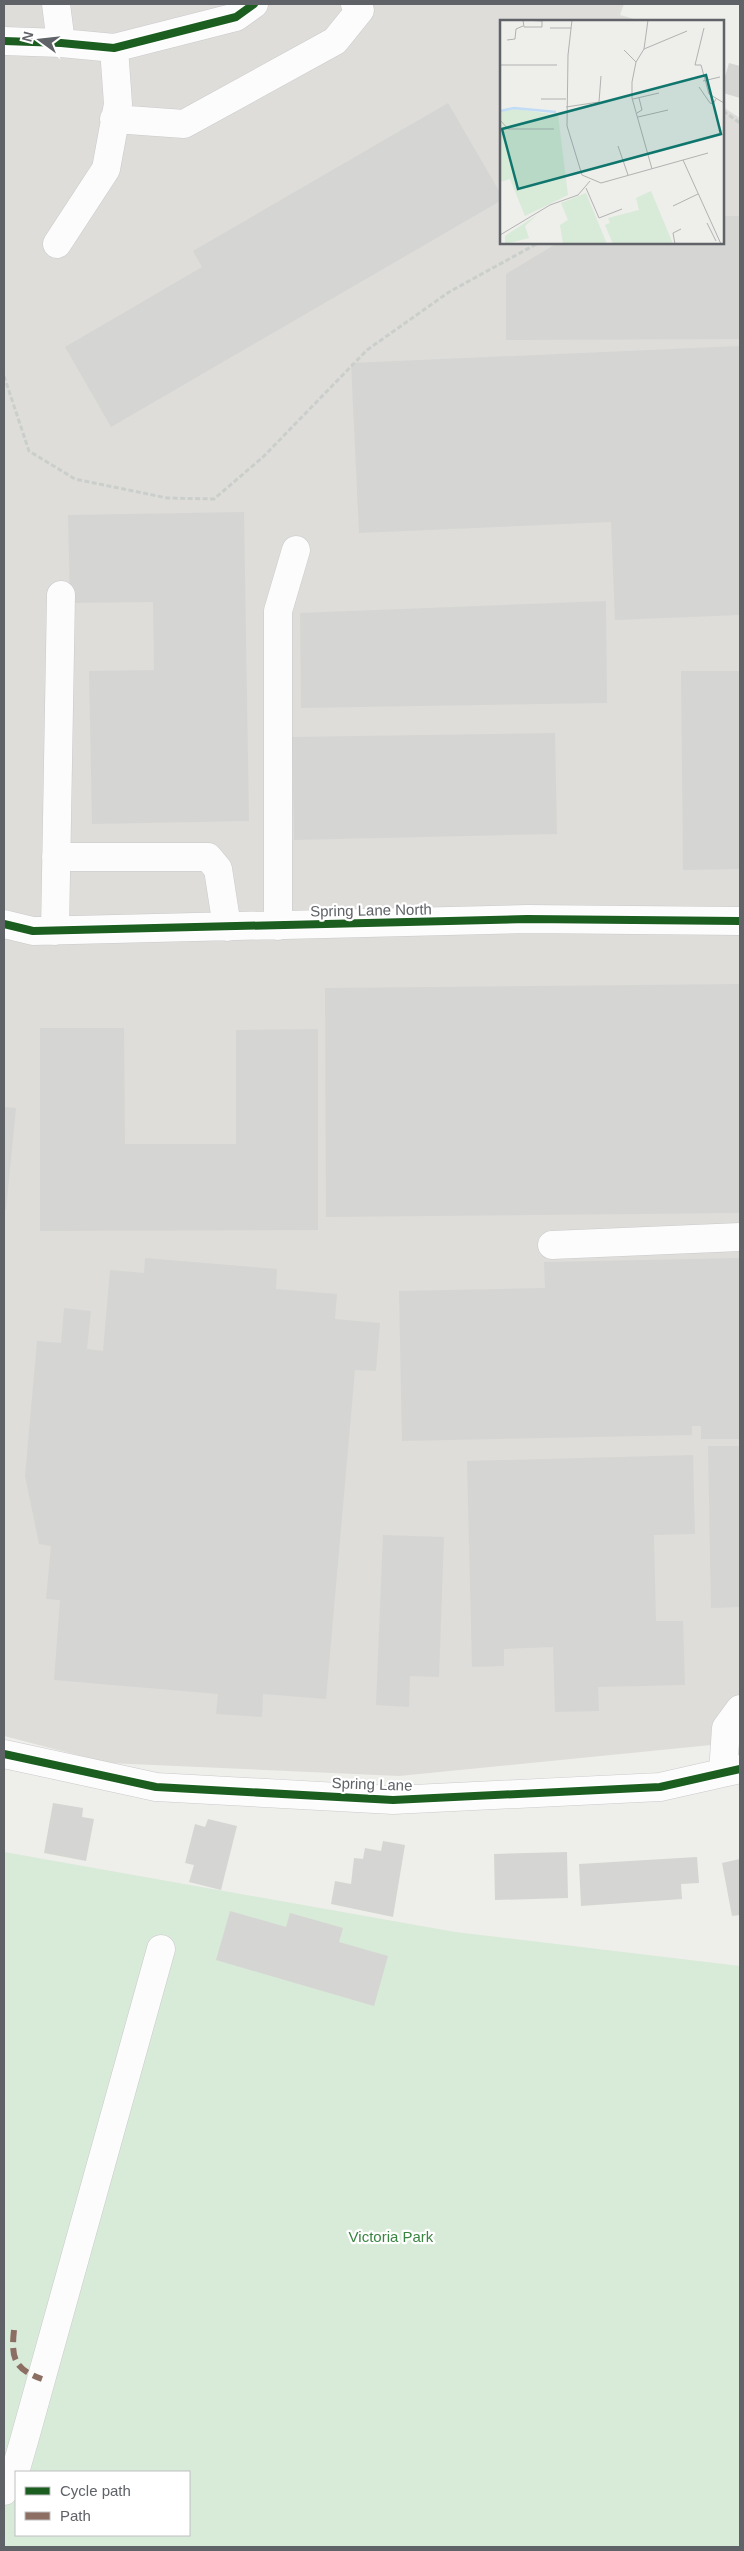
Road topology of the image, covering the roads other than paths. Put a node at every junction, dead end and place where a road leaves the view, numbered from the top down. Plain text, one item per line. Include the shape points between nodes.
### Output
1 (56, 4) edge
2 (254, 4) edge
3 (355, 4) edge
4 (4, 41) edge
5 (61, 43) junction
6 (114, 48) junction
7 (114, 119) junction
8 (57, 244) dead end
9 (296, 550) dead end
10 (61, 595) dead end
11 (56, 857) junction
12 (740, 921) edge
13 (4, 924) edge
14 (278, 926) junction
15 (227, 927) junction
16 (55, 931) junction
17 (740, 1238) edge
18 (552, 1245) dead end
19 (740, 1710) edge
20 (4, 1754) edge
21 (732, 1771) edge
22 (161, 1949) dead end
23 (15, 2471) edge
24 (15, 2472) edge
25 (4, 2491) edge

1 - 5 street
2 - 6 street via 236,17
3 - 7 street via 360,10 335,40 184,124
4 - 5 street
5 - 6 street
6 - 7 street via 118,104
7 - 8 street via 106,168
9 - 14 street via 278,612
10 - 11 street
11 - 15 street via 208,857 218,870
11 - 16 street
12 - 14 street, Spring Lane North via 527,919
13 - 16 street, Spring Lane North via 33,932
14 - 15 street, Spring Lane North
15 - 16 street, Spring Lane North
17 - 18 street
19 - 21 street via 726,1728
20 - 21 street, Spring Lane via 156,1786 393,1800 660,1786
22 - 23 street
24 - 25 street

